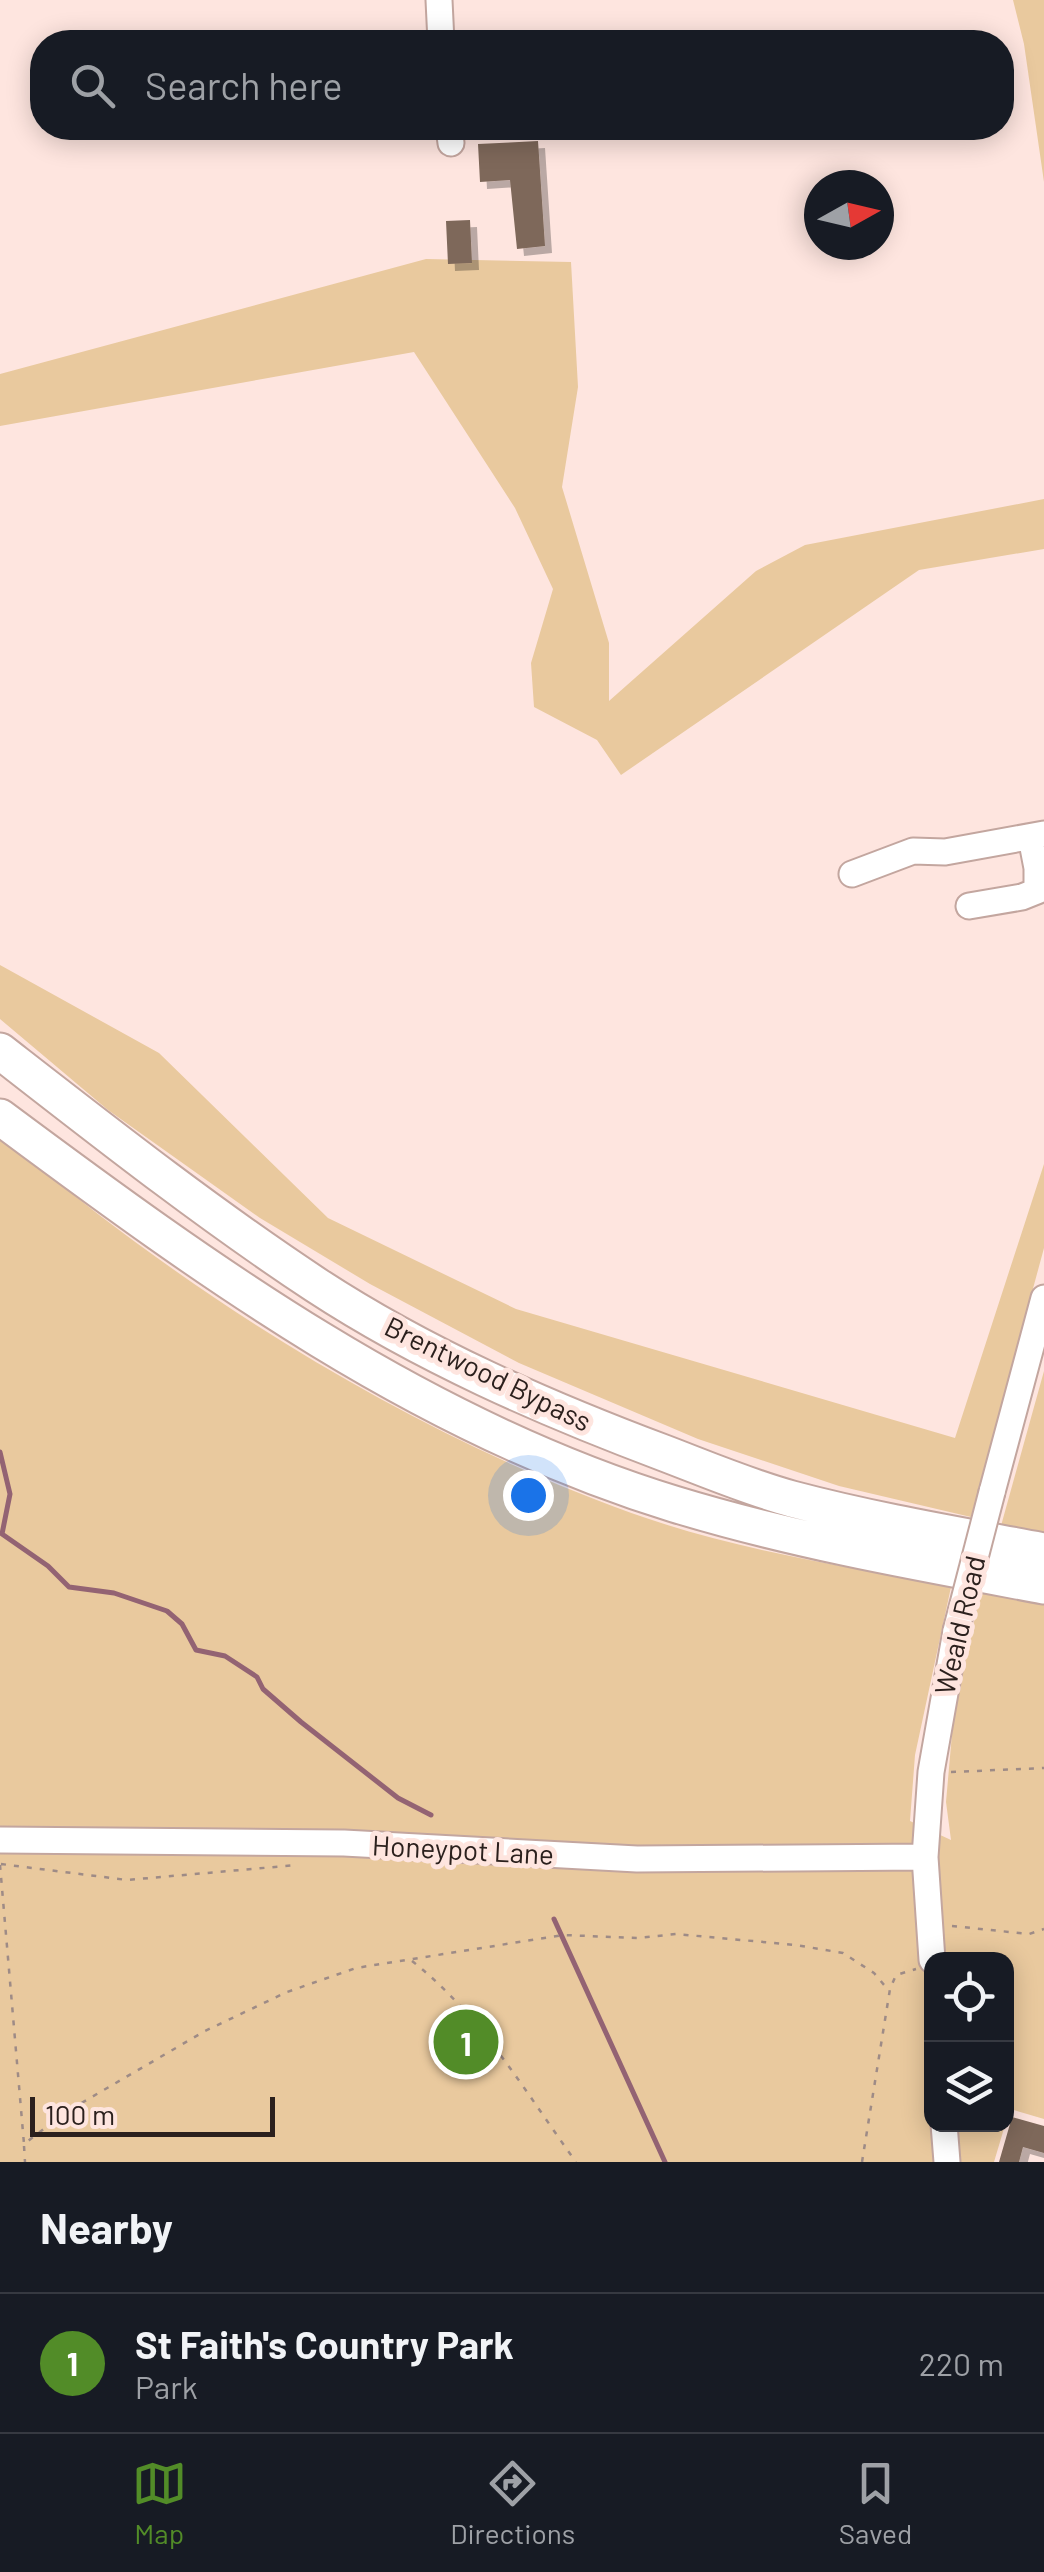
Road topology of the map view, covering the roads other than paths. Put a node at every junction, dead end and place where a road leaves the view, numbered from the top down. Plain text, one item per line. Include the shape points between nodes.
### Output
1 (439, 0) edge
2 (440, 30) edge
3 (1038, 836) edge
4 (852, 874) dead end
5 (969, 906) dead end
6 (0, 1051) edge
7 (0, 1117) edge
8 (1044, 1298) edge
9 (1044, 1551) edge
10 (1044, 1586) edge
11 (0, 1840) edge
12 (926, 1857) junction
13 (931, 1952) edge
14 (945, 2132) edge
15 (948, 2162) edge

1 - 2 street
3 - 4 street via 914,851
3 - 5 street via 1037,891
6 - 9 highway, Brentwood Bypass via 162,1178 318,1287 505,1386 787,1497
7 - 10 highway, Brentwood Bypass via 182,1252 340,1353 456,1416 674,1504 871,1554
8 - 12 street, Weald Road, bridge via 956,1631 932,1772
11 - 12 street, Honeypot Lane via 344,1844 637,1859
12 - 13 street, Weald Road
14 - 15 street

